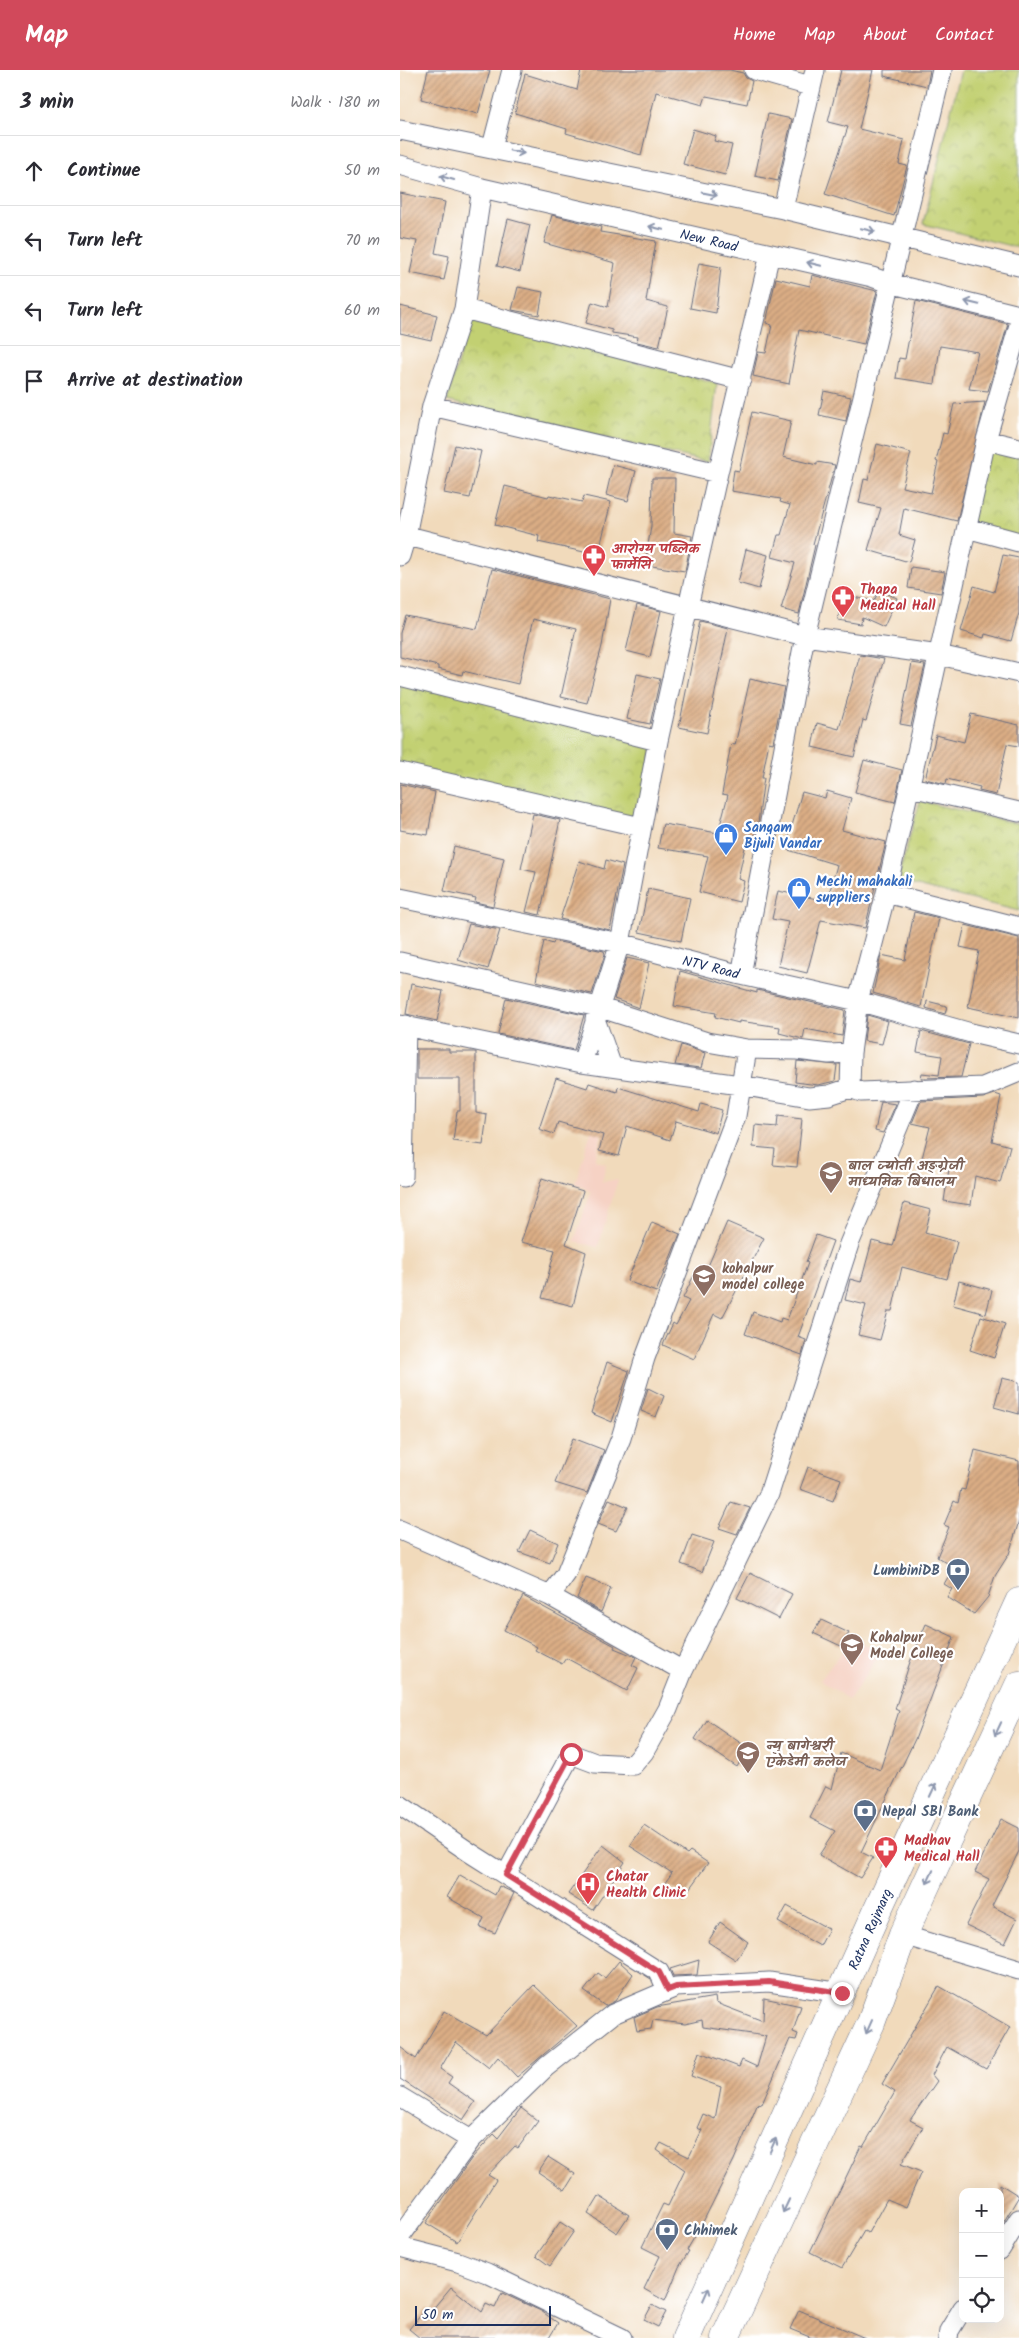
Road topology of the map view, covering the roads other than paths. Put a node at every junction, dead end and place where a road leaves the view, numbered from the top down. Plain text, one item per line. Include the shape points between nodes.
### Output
1 (512, 70) edge
2 (754, 70) edge
3 (942, 70) edge
4 (812, 78) edge
5 (400, 130) edge
6 (492, 147) junction
7 (400, 165) edge
8 (482, 188) junction
9 (783, 209) junction
10 (900, 238) junction
11 (770, 254) junction
12 (1019, 266) edge
13 (889, 283) junction
14 (464, 309) junction
15 (1019, 315) edge
16 (1019, 325) edge
17 (741, 380) junction
18 (432, 406) junction
19 (986, 440) junction
20 (1019, 448) edge
21 (718, 473) junction
22 (966, 528) junction
23 (403, 535) edge
24 (1019, 542) edge
25 (400, 556) edge
26 (688, 607) junction
27 (805, 636) junction
28 (939, 655) junction
29 (1019, 673) edge
30 (400, 676) edge
31 (658, 741) junction
32 (400, 772) edge
33 (911, 787) junction
34 (1019, 812) edge
35 (641, 827) junction
36 (886, 893) junction
37 (400, 898) edge
38 (1019, 927) edge
39 (620, 943) junction
40 (400, 962) edge
41 (741, 974) junction
42 (858, 1001) junction
43 (596, 1013) junction
44 (403, 1025) edge
45 (1019, 1044) edge
46 (747, 1049) junction
47 (851, 1053) junction
48 (582, 1063) junction
49 (612, 1067) junction
50 (1019, 1072) edge
51 (740, 1085) junction
52 (850, 1088) junction
53 (914, 1089) junction
54 (403, 1176) dead end
55 (400, 1530) edge
56 (550, 1596) junction
57 (1019, 1602) edge
58 (682, 1671) junction
59 (1019, 1685) edge
60 (400, 1805) edge
61 (506, 1875) junction
62 (903, 1935) junction
63 (1019, 1970) edge
64 (668, 1990) junction
65 (842, 1993) junction
66 (400, 2097) edge
67 (471, 2140) junction
68 (1019, 2219) edge
69 (400, 2237) edge
70 (1004, 2243) edge
71 (400, 2248) edge
72 (959, 2315) edge
73 (622, 2338) edge
74 (686, 2338) edge
75 (725, 2338) edge
76 (948, 2338) edge

1 - 6 street
2 - 4 street
3 - 10 street
4 - 9 street
5 - 6 street
6 -> 9 street
8 -> 7 street, New Road
11 -> 8 street, New Road
8 - 14 street
9 -> 10 street
10 - 12 street
10 - 13 street
13 -> 11 street, New Road
11 - 17 street
15 -> 13 street, New Road
13 - 27 street
14 - 17 street
14 - 18 street
16 - 19 street
17 - 21 street
18 - 21 street
18 - 23 street
19 - 20 street
19 - 22 street
21 - 26 street
22 - 24 street
22 - 28 street
23 - 25 street
23 - 26 street
26 - 27 street
26 - 31 street
27 - 28 street
27 - 41 street
28 - 29 street
28 - 33 street
30 - 31 street
31 - 35 street
32 - 35 street
33 - 34 street
33 - 36 street
35 - 39 street
36 - 38 street
36 - 42 street
37 - 39 street, NTV Road
39 - 41 street, NTV Road
39 - 43 street
40 - 43 street
41 - 42 street, NTV Road
42 - 45 street, NTV Road
42 - 47 street
43 - 46 street
43 - 48 street
43 - 49 street
44 - 48 street
44 - 54 street
46 - 47 street
46 - 51 street
47 - 52 street
48 - 49 street
49 - 51 street
50 - 53 street via 983,1087
51 - 52 street via 809,1097 830,1095
51 - 56 street via 736,1116 645,1358 621,1438 566,1574
52 - 53 street via 861,1092
53 - 58 street via 849,1244 769,1494
55 - 56 street
56 - 58 street
65 -> 57 highway, Ratna Rajmarg
58 - 61 street via 668,1709 633,1765 595,1763 571,1754
59 -> 62 highway
60 - 61 street
61 - 64 street via 659,1972
62 - 63 street
62 -> 75 highway via 871,2023
64 - 65 street via 769,1982
64 - 67 street via 613,2014 546,2068
74 -> 65 highway, Ratna Rajmarg
66 - 67 street
67 - 69 street
68 - 70 street
71 - 73 street via 458,2262 487,2273
72 - 76 street

